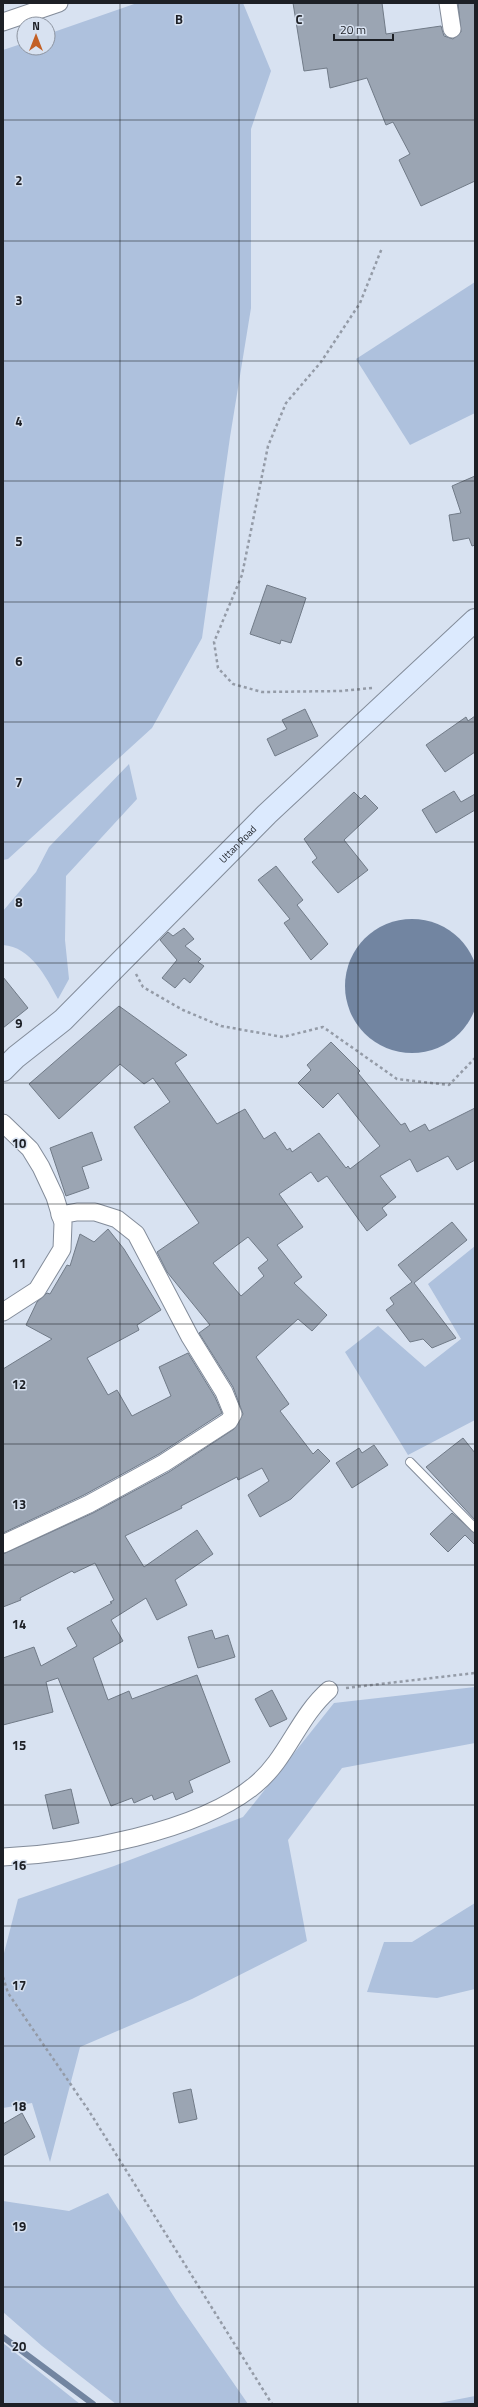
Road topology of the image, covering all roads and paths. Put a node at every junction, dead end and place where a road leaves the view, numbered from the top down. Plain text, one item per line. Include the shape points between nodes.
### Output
1 (59, 3) edge
2 (448, 3) edge
3 (3, 22) edge
4 (452, 29) dead end
5 (382, 248) dead end
6 (475, 620) edge
7 (406, 684) junction
8 (127, 956) junction
9 (475, 1058) edge
10 (3, 1070) edge
11 (3, 1123) edge
12 (60, 1216) junction
13 (3, 1312) edge
14 (410, 1462) dead end
15 (475, 1528) edge
16 (3, 1544) edge
17 (475, 1673) edge
18 (329, 1690) joint
19 (3, 1856) edge
20 (3, 1977) edge
21 (272, 2404) edge

1 - 3 street
2 - 4 street
5 - 7 path via 360,304 321,362 286,403 268,446 258,506 242,575 214,642 218,668 234,684 262,692 341,691
6 - 7 main road, Uttan Road
7 - 8 main road, Uttan Road via 267,814
8 - 9 path via 143,987 183,1010 222,1026 284,1037 323,1027 397,1079 449,1085
8 - 10 main road, Uttan Road via 63,1020
11 - 12 street via 30,1148 55,1197
12 - 13 street via 63,1223 62,1249 37,1290
12 - 16 street via 77,1212 95,1212 117,1219 136,1234 190,1337 224,1392 233,1414 230,1421 164,1463 89,1504
14 - 15 lane
17 - 18 path
18 - 19 street via 318,1700 282,1757 255,1786 215,1809 164,1829 94,1847
20 - 21 path via 8,1993 89,2111

